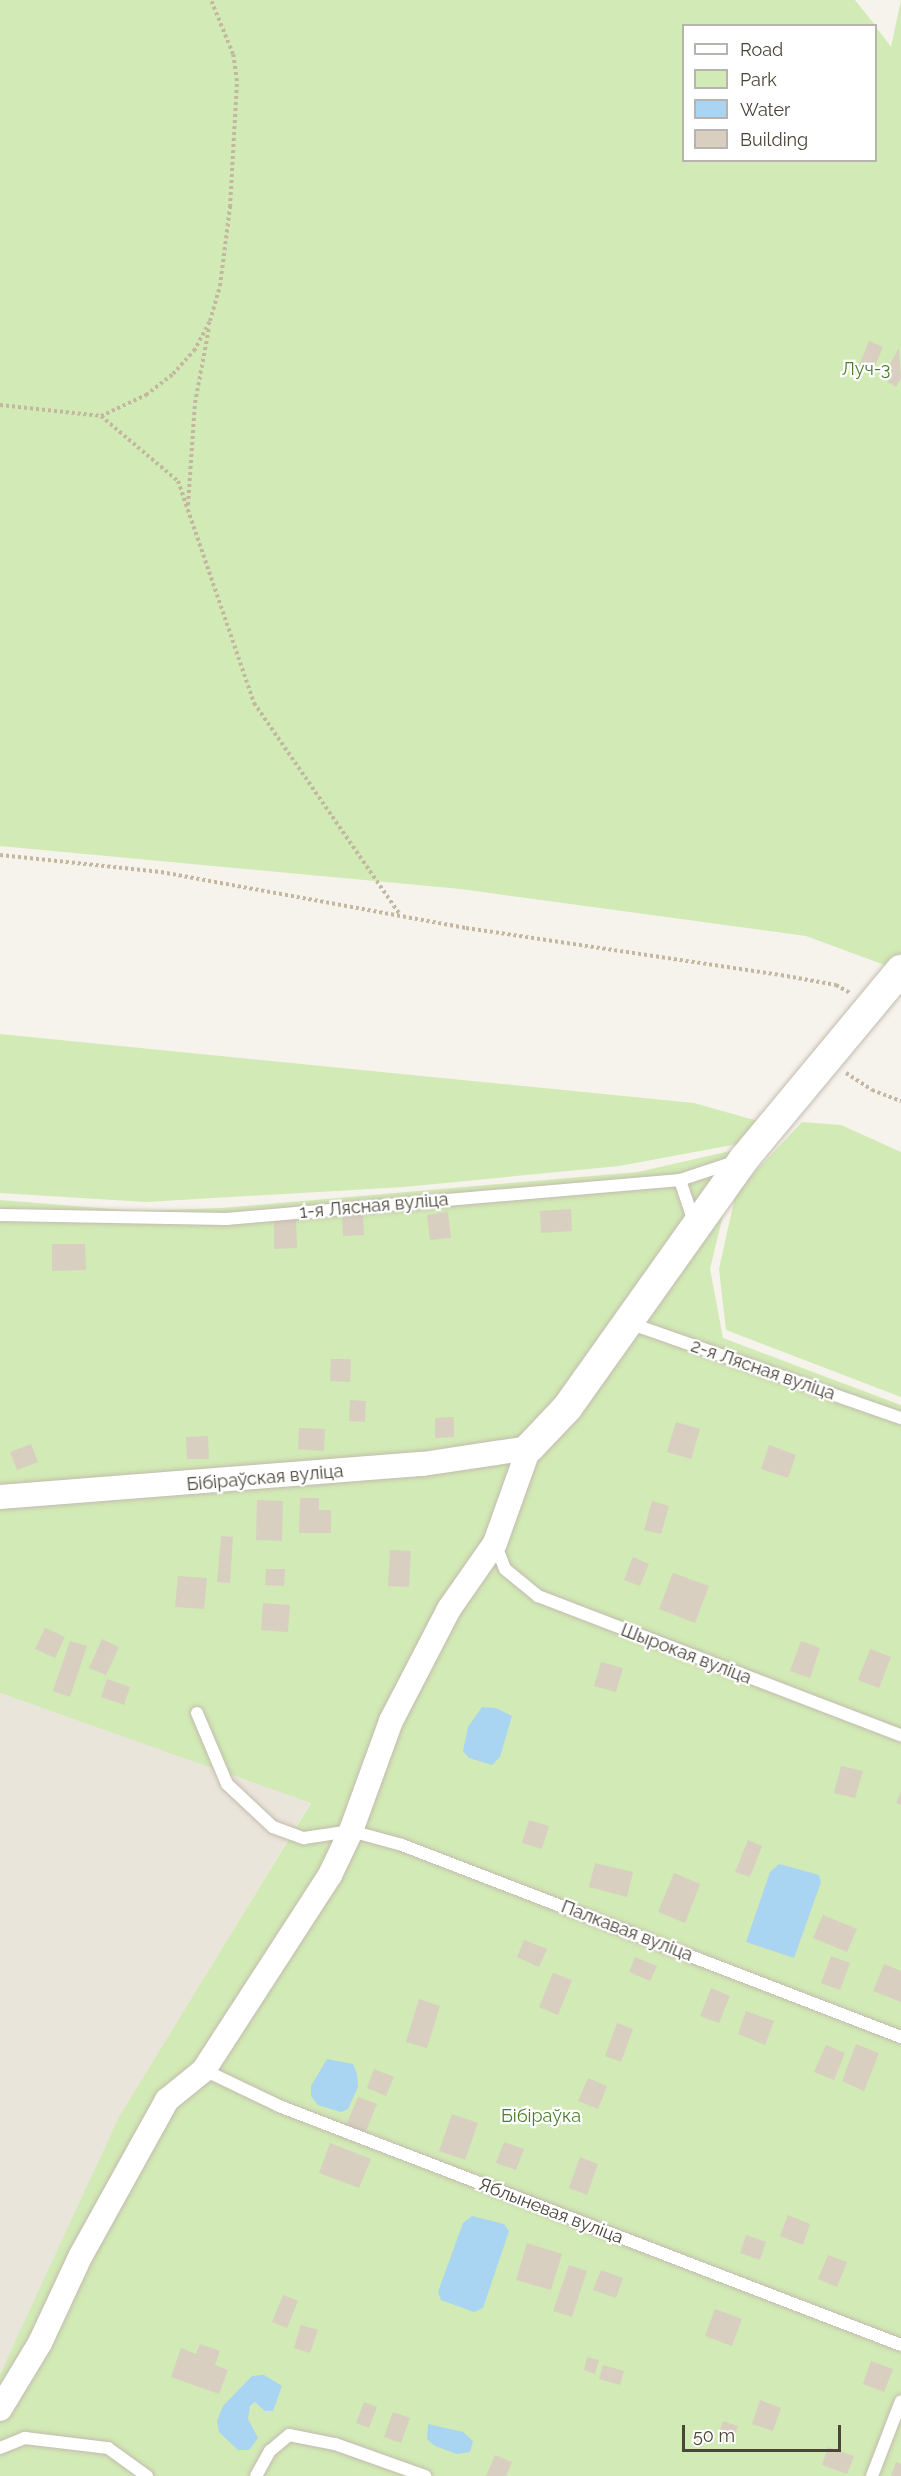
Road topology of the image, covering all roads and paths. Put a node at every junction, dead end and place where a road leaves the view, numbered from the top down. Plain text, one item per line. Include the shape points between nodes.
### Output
1 (211, 0) edge
2 (210, 321) junction
3 (0, 405) edge
4 (100, 416) junction
5 (188, 509) junction
6 (0, 855) edge
7 (400, 915) junction
8 (901, 970) edge
9 (872, 1005) junction
10 (828, 1061) junction
11 (901, 1101) edge
12 (744, 1159) junction
13 (680, 1180) junction
14 (0, 1215) edge
15 (696, 1229) junction
16 (625, 1322) junction
17 (901, 1418) edge
18 (529, 1448) junction
19 (0, 1497) edge
20 (495, 1544) junction
21 (197, 1713) dead end
22 (901, 1734) edge
23 (351, 1831) junction
24 (901, 2037) edge
25 (204, 2070) junction
26 (901, 2345) edge
27 (901, 2401) edge
28 (0, 2409) edge
29 (0, 2448) edge
30 (147, 2476) edge
31 (256, 2476) edge
32 (425, 2476) edge
33 (872, 2476) edge

1 - 2 path via 233,54 237,81 227,240
2 - 4 path via 194,351 173,374 146,395
2 - 5 path via 195,403
3 - 4 path
4 - 5 path via 178,482
5 - 7 path via 254,703
6 - 7 path via 161,872
7 - 9 path via 836,985
8 - 9 street
9 - 10 street
10 - 11 path via 872,1090
10 - 12 street
12 - 13 lane, 1-я Лясная вуліца
12 - 15 street
13 - 14 lane, 1-я Лясная вуліца via 226,1219
13 - 15 lane
15 - 16 street
16 - 17 lane, 2-я Лясная вуліца
16 - 18 street via 567,1408
18 - 19 street, Бібіраўская вуліца via 423,1464
18 - 20 street
20 - 22 lane, Шырокая вуліца via 505,1569 538,1596
20 - 23 street via 449,1609 391,1721
21 - 23 lane via 227,1784 273,1827 304,1838
23 - 24 lane, Палкавая вуліца via 402,1845
23 - 25 street via 330,1875
25 - 26 lane, Яблыневая вуліца via 279,2106
25 - 28 street via 167,2100 81,2255 40,2343
27 - 33 lane
29 - 30 lane via 25,2439 108,2448
31 - 32 lane via 270,2451 289,2435 335,2444

